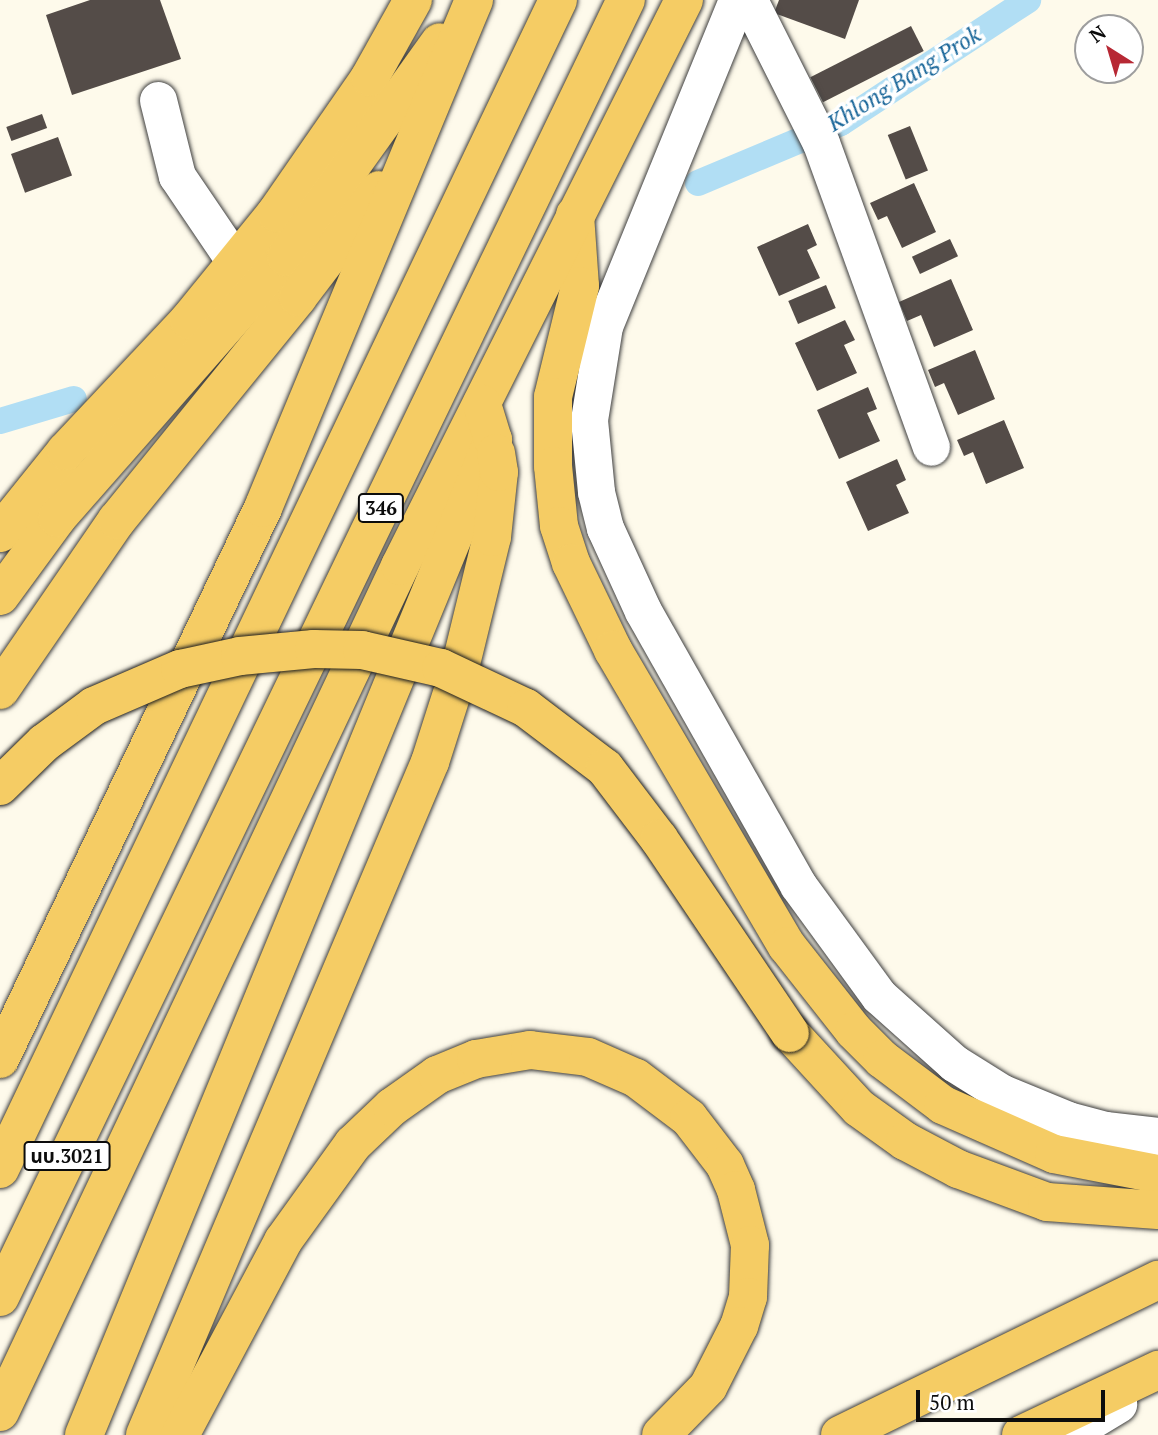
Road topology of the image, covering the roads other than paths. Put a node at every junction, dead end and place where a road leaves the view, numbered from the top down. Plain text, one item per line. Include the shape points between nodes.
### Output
1 (413, 0) edge
2 (472, 0) edge
3 (558, 0) edge
4 (626, 0) edge
5 (684, 0) edge
6 (737, 0) edge
7 (749, 0) edge
8 (158, 100) dead end
9 (423, 124) junction
10 (575, 215) junction
11 (236, 263) junction
12 (482, 404) junction
13 (493, 440) junction
14 (931, 447) dead end
15 (0, 533) edge
16 (0, 596) edge
17 (0, 690) edge
18 (0, 786) edge
19 (134, 1015) joint
20 (72, 1017) joint
21 (0, 1059) edge
22 (1158, 1136) edge
23 (0, 1169) edge
24 (1158, 1174) edge
25 (1158, 1210) edge
26 (1158, 1280) edge
27 (0, 1297) edge
28 (1158, 1372) edge
29 (0, 1412) edge
30 (84, 1435) edge
31 (145, 1435) edge
32 (180, 1435) edge
33 (661, 1435) edge
34 (839, 1435) edge
35 (1021, 1435) edge
36 (1067, 1435) edge

1 - 11 main road via 320,152
2 - 9 main road
2 - 16 main road via 286,257 66,508
3 - 20 main road, 346
4 - 19 main road, 346
5 - 10 main road
6 - 22 street via 601,337 589,420 596,492 606,528 643,611 798,885 879,996 954,1063 1002,1093 1068,1120
7 - 14 street via 821,143
8 - 11 street via 177,176
9 - 17 main road via 363,214 117,520
9 - 21 main road via 263,508
10 - 12 main road
10 - 24 main road via 580,286 553,397 559,526 571,563 613,650 787,946 853,1031 943,1105 1054,1154
11 - 15 main road via 66,451
12 - 13 main road
12 - 29 main road via 400,566
13 - 30 main road
13 - 31 main road via 499,471 496,516 447,713
18 - 25 main road, bridge via 44,743 94,706 180,669 240,656 314,649 362,650 440,668 526,708 605,768 659,839 790,1033 859,1108 949,1165 1046,1202
19 - 27 main road, นบ.3021
20 - 23 main road, นบ.3021
26 - 34 main road
28 - 35 main road
28 - 36 street via 1103,1416
32 - 33 main road via 267,1268 309,1201 372,1124 437,1075 476,1059 548,1050 588,1057 636,1078 673,1103 704,1135 736,1190 750,1244 748,1297 725,1359 708,1387

